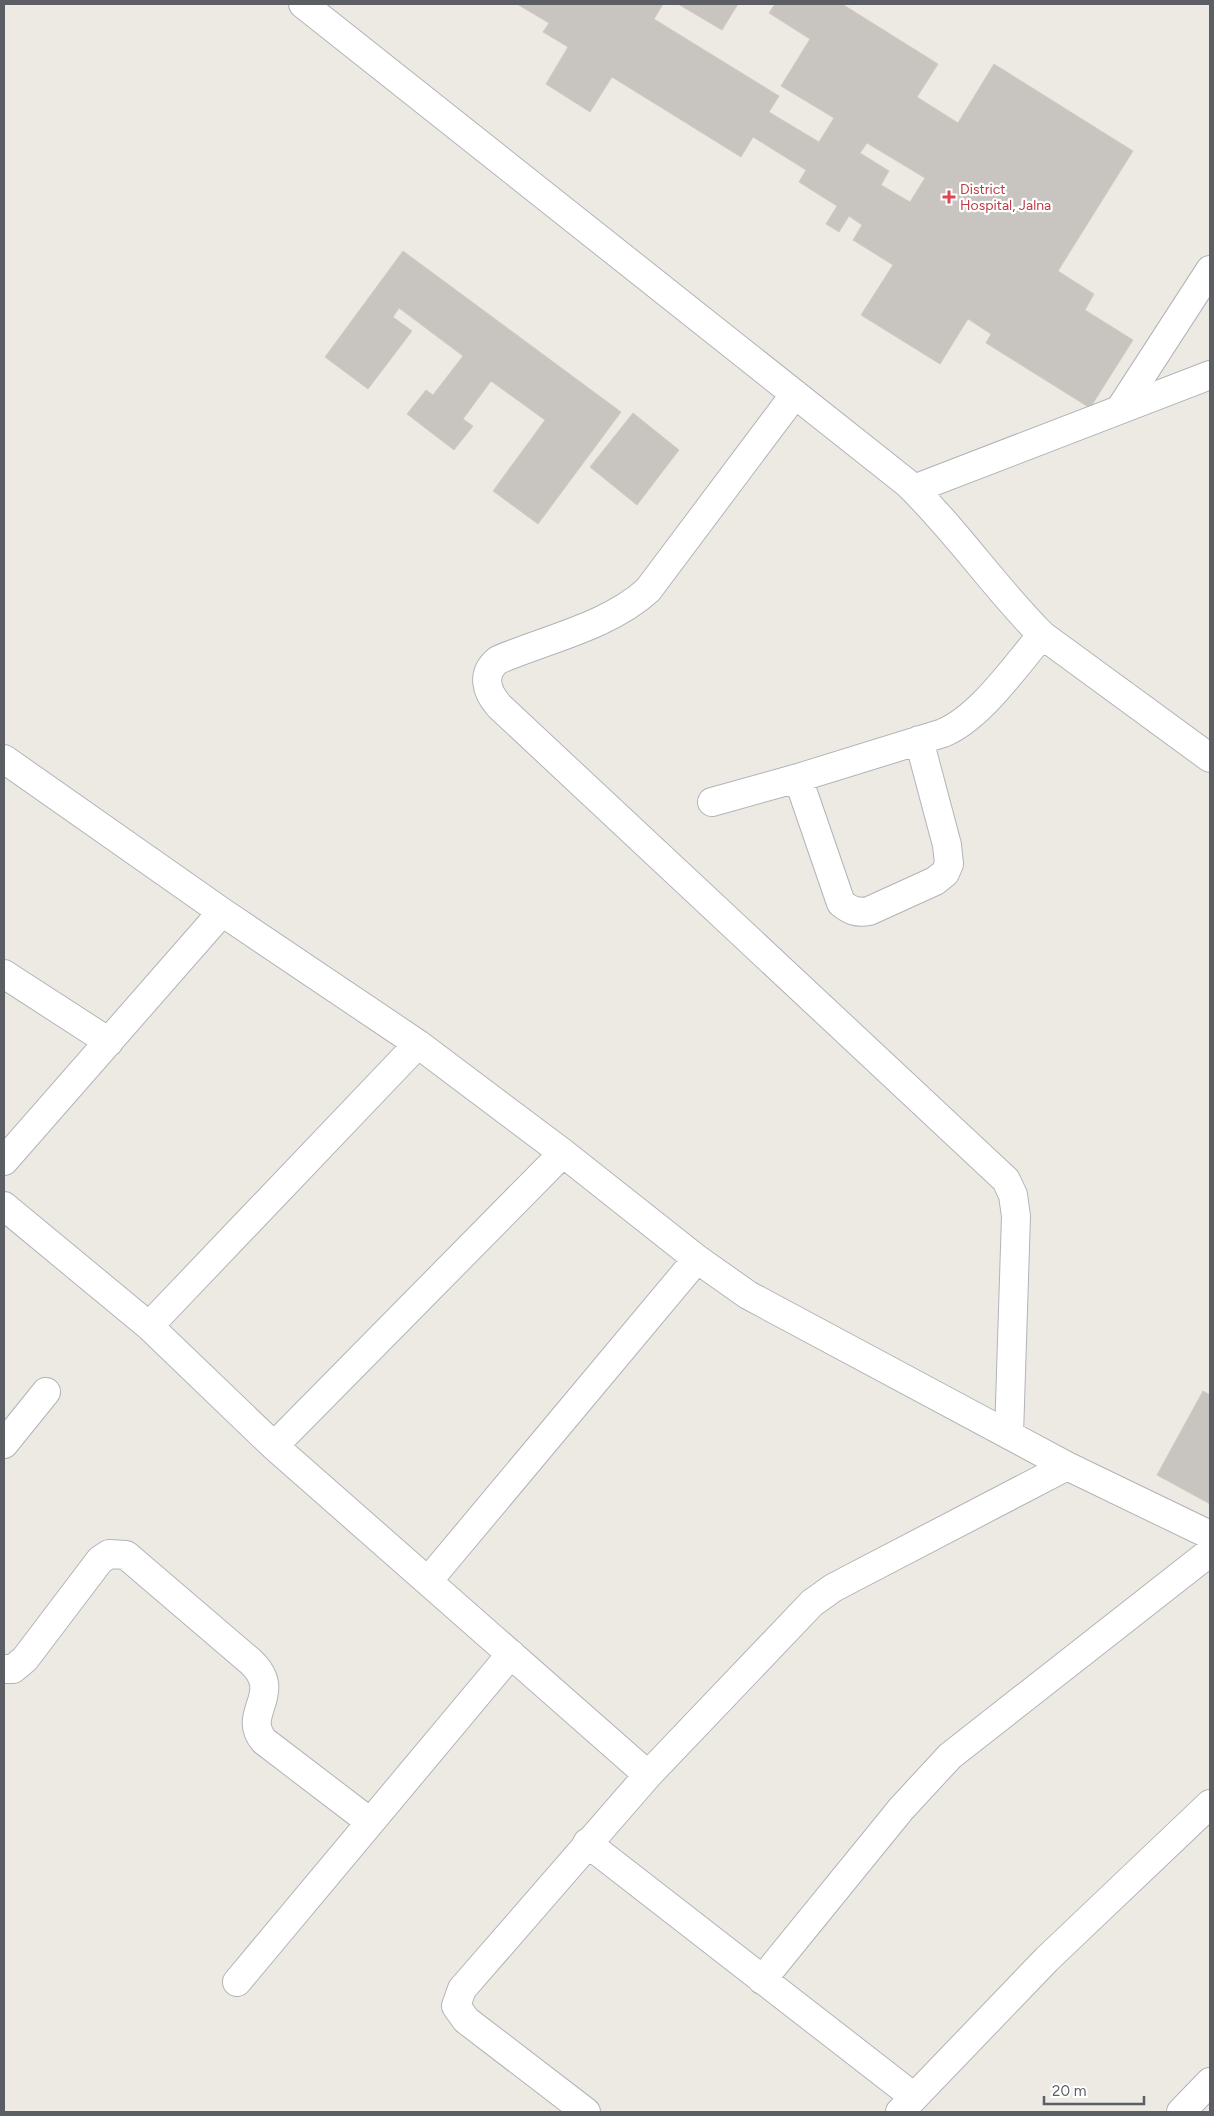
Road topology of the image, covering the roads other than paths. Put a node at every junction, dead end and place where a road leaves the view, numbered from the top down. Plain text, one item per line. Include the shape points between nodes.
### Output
1 (303, 4) edge
2 (1210, 270) edge
3 (1210, 375) edge
4 (795, 394) junction
5 (1120, 409) junction
6 (914, 489) junction
7 (1042, 635) junction
8 (919, 740) junction
9 (1210, 758) edge
10 (4, 759) edge
11 (798, 778) junction
12 (712, 802) dead end
13 (222, 912) junction
14 (4, 974) edge
15 (109, 1042) junction
16 (418, 1044) junction
17 (563, 1153) junction
18 (4, 1161) edge
19 (4, 1206) edge
20 (697, 1259) junction
21 (149, 1326) junction
22 (46, 1392) dead end
23 (1009, 1435) junction
24 (4, 1444) edge
25 (274, 1446) junction
26 (1067, 1466) junction
27 (1210, 1535) edge
28 (1210, 1552) edge
29 (428, 1581) junction
30 (511, 1654) junction
31 (4, 1669) edge
32 (648, 1775) junction
33 (1210, 1804) edge
34 (370, 1822) junction
35 (588, 1842) junction
36 (762, 1980) junction
37 (237, 1982) dead end
38 (1210, 2082) edge
39 (907, 2105) edge
40 (586, 2112) edge
41 (1181, 2112) edge

1 - 4 street
2 - 5 street
3 - 5 street
4 - 6 street
4 - 23 street via 636,602 605,618 498,660 488,672 486,684 499,706 1006,1180 1013,1195 1016,1216
5 - 6 street
6 - 7 street
7 - 8 street via 957,727
7 - 9 street
8 - 11 street
8 - 11 street via 947,845 949,864 945,873 935,881 869,911 858,912 841,903
10 - 13 street
11 - 12 street
13 - 15 street
13 - 16 street
14 - 15 street
15 - 18 street
16 - 17 street
16 - 21 street
17 - 20 street
17 - 25 street
19 - 21 street
20 - 23 street via 748,1295
20 - 29 street
21 - 25 street
22 - 24 street
23 - 26 street
25 - 29 street
26 - 27 street
26 - 32 street via 832,1588 812,1603
28 - 36 street via 950,1756 901,1809
29 - 30 street
30 - 32 street
30 - 34 street
31 - 34 street via 13,1669 25,1659 100,1560 109,1554 126,1555 260,1672 265,1688 256,1723 259,1736
32 - 35 street
33 - 39 street via 1048,1959
34 - 37 street
35 - 36 street
35 - 40 street via 462,1989 456,2006 466,2020
36 - 39 street
38 - 41 street

